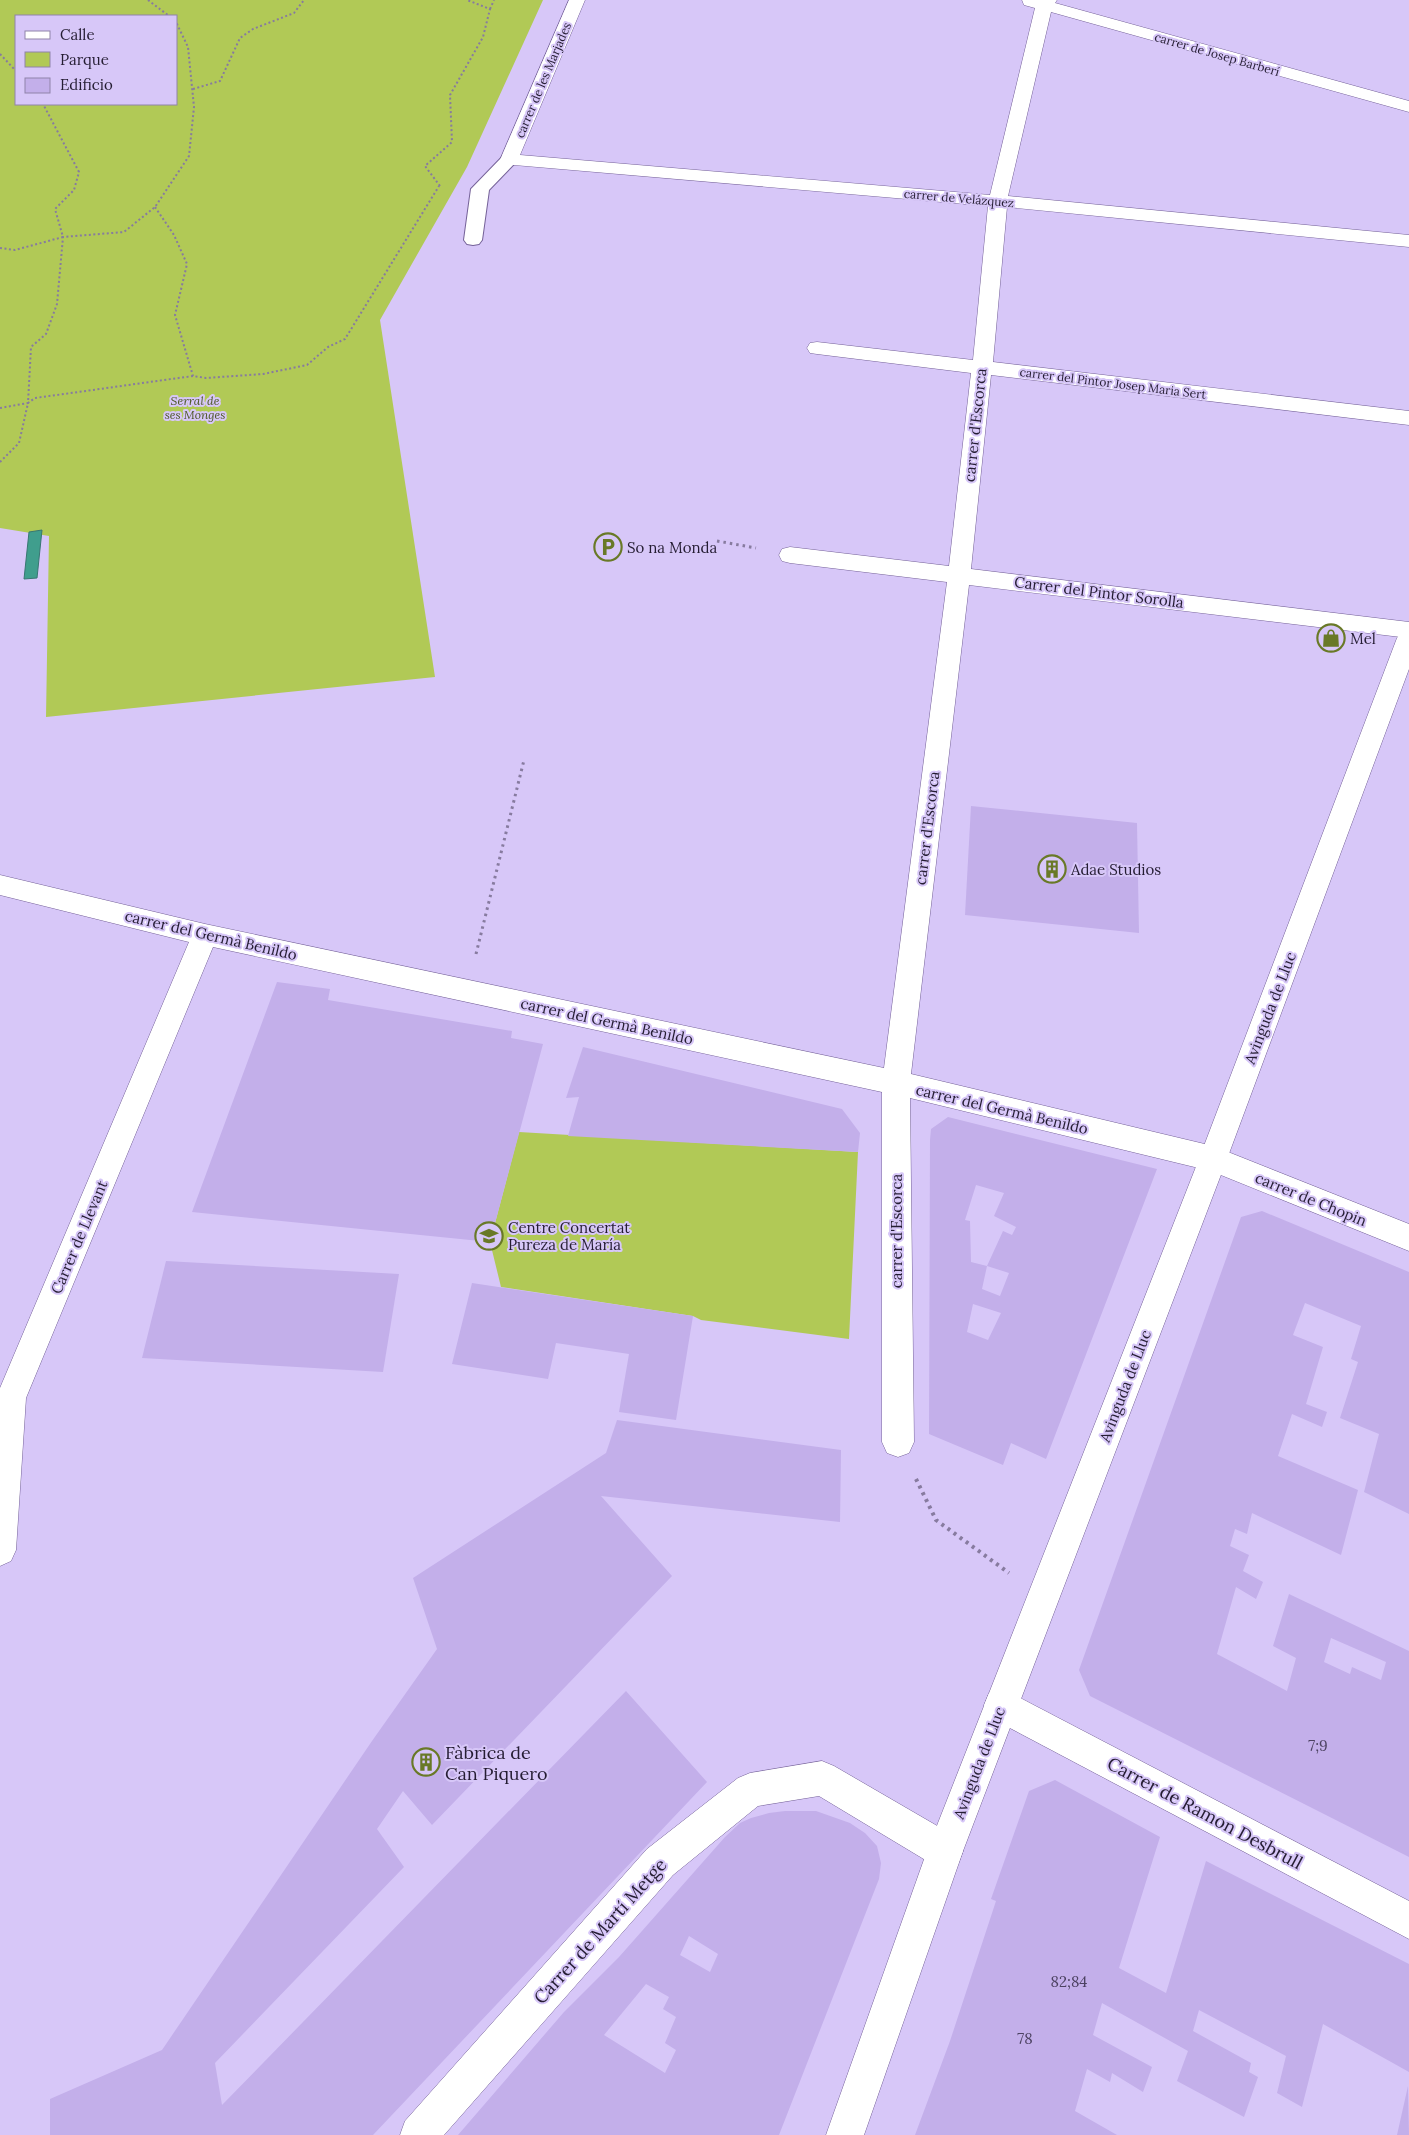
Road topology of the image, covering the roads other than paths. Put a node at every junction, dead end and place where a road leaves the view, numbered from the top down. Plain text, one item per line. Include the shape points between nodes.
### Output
1 (577, 0) edge
2 (1040, 2) edge
3 (1409, 107) edge
4 (509, 160) junction
5 (998, 201) junction
6 (473, 240) dead end
7 (1409, 241) edge
8 (816, 348) dead end
9 (982, 367) junction
10 (1409, 418) edge
11 (790, 555) dead end
12 (959, 575) junction
13 (1409, 630) edge
14 (1409, 638) edge
15 (0, 884) edge
16 (205, 935) junction
17 (896, 1083) junction
18 (1214, 1159) junction
19 (1409, 1238) edge
20 (898, 1442) road end
21 (0, 1550) edge
22 (1001, 1705) junction
23 (945, 1851) junction
24 (1409, 1921) edge
25 (419, 2135) edge
26 (845, 2135) edge

1 - 4 street, carrer de les Marjades
2 - 3 street, carrer de Josep Barberí
2 - 5 street, carrer d'Escorca
4 - 5 street, carrer de Velázquez
4 - 6 lane via 480,189
5 - 7 street, carrer de Velázquez
5 - 9 street, carrer d'Escorca
8 - 9 street, carrer del Pintor Josep Maria Sert
9 - 10 street, carrer del Pintor Josep Maria Sert
9 - 12 street, carrer d'Escorca
11 - 12 street, Carrer del Pintor Sorolla
12 - 13 street, Carrer del Pintor Sorolla
12 - 17 street, carrer d'Escorca
14 - 18 street, Avinguda de Lluc
15 - 16 street, carrer del Germà Benildo
16 - 17 street, carrer del Germà Benildo
16 - 21 street, Carrer de Llevant via 11,1398
17 - 18 street, carrer del Germà Benildo
17 - 20 street, carrer d'Escorca
18 - 19 street, carrer de Chopin
18 - 22 street, Avinguda de Lluc
22 - 23 street, Avinguda de Lluc
22 - 24 street, Carrer de Ramon Desbrull
23 - 25 street, Carrer de Martí Metge via 822,1778 750,1790 660,1862
23 - 26 street, Avinguda de Lluc

